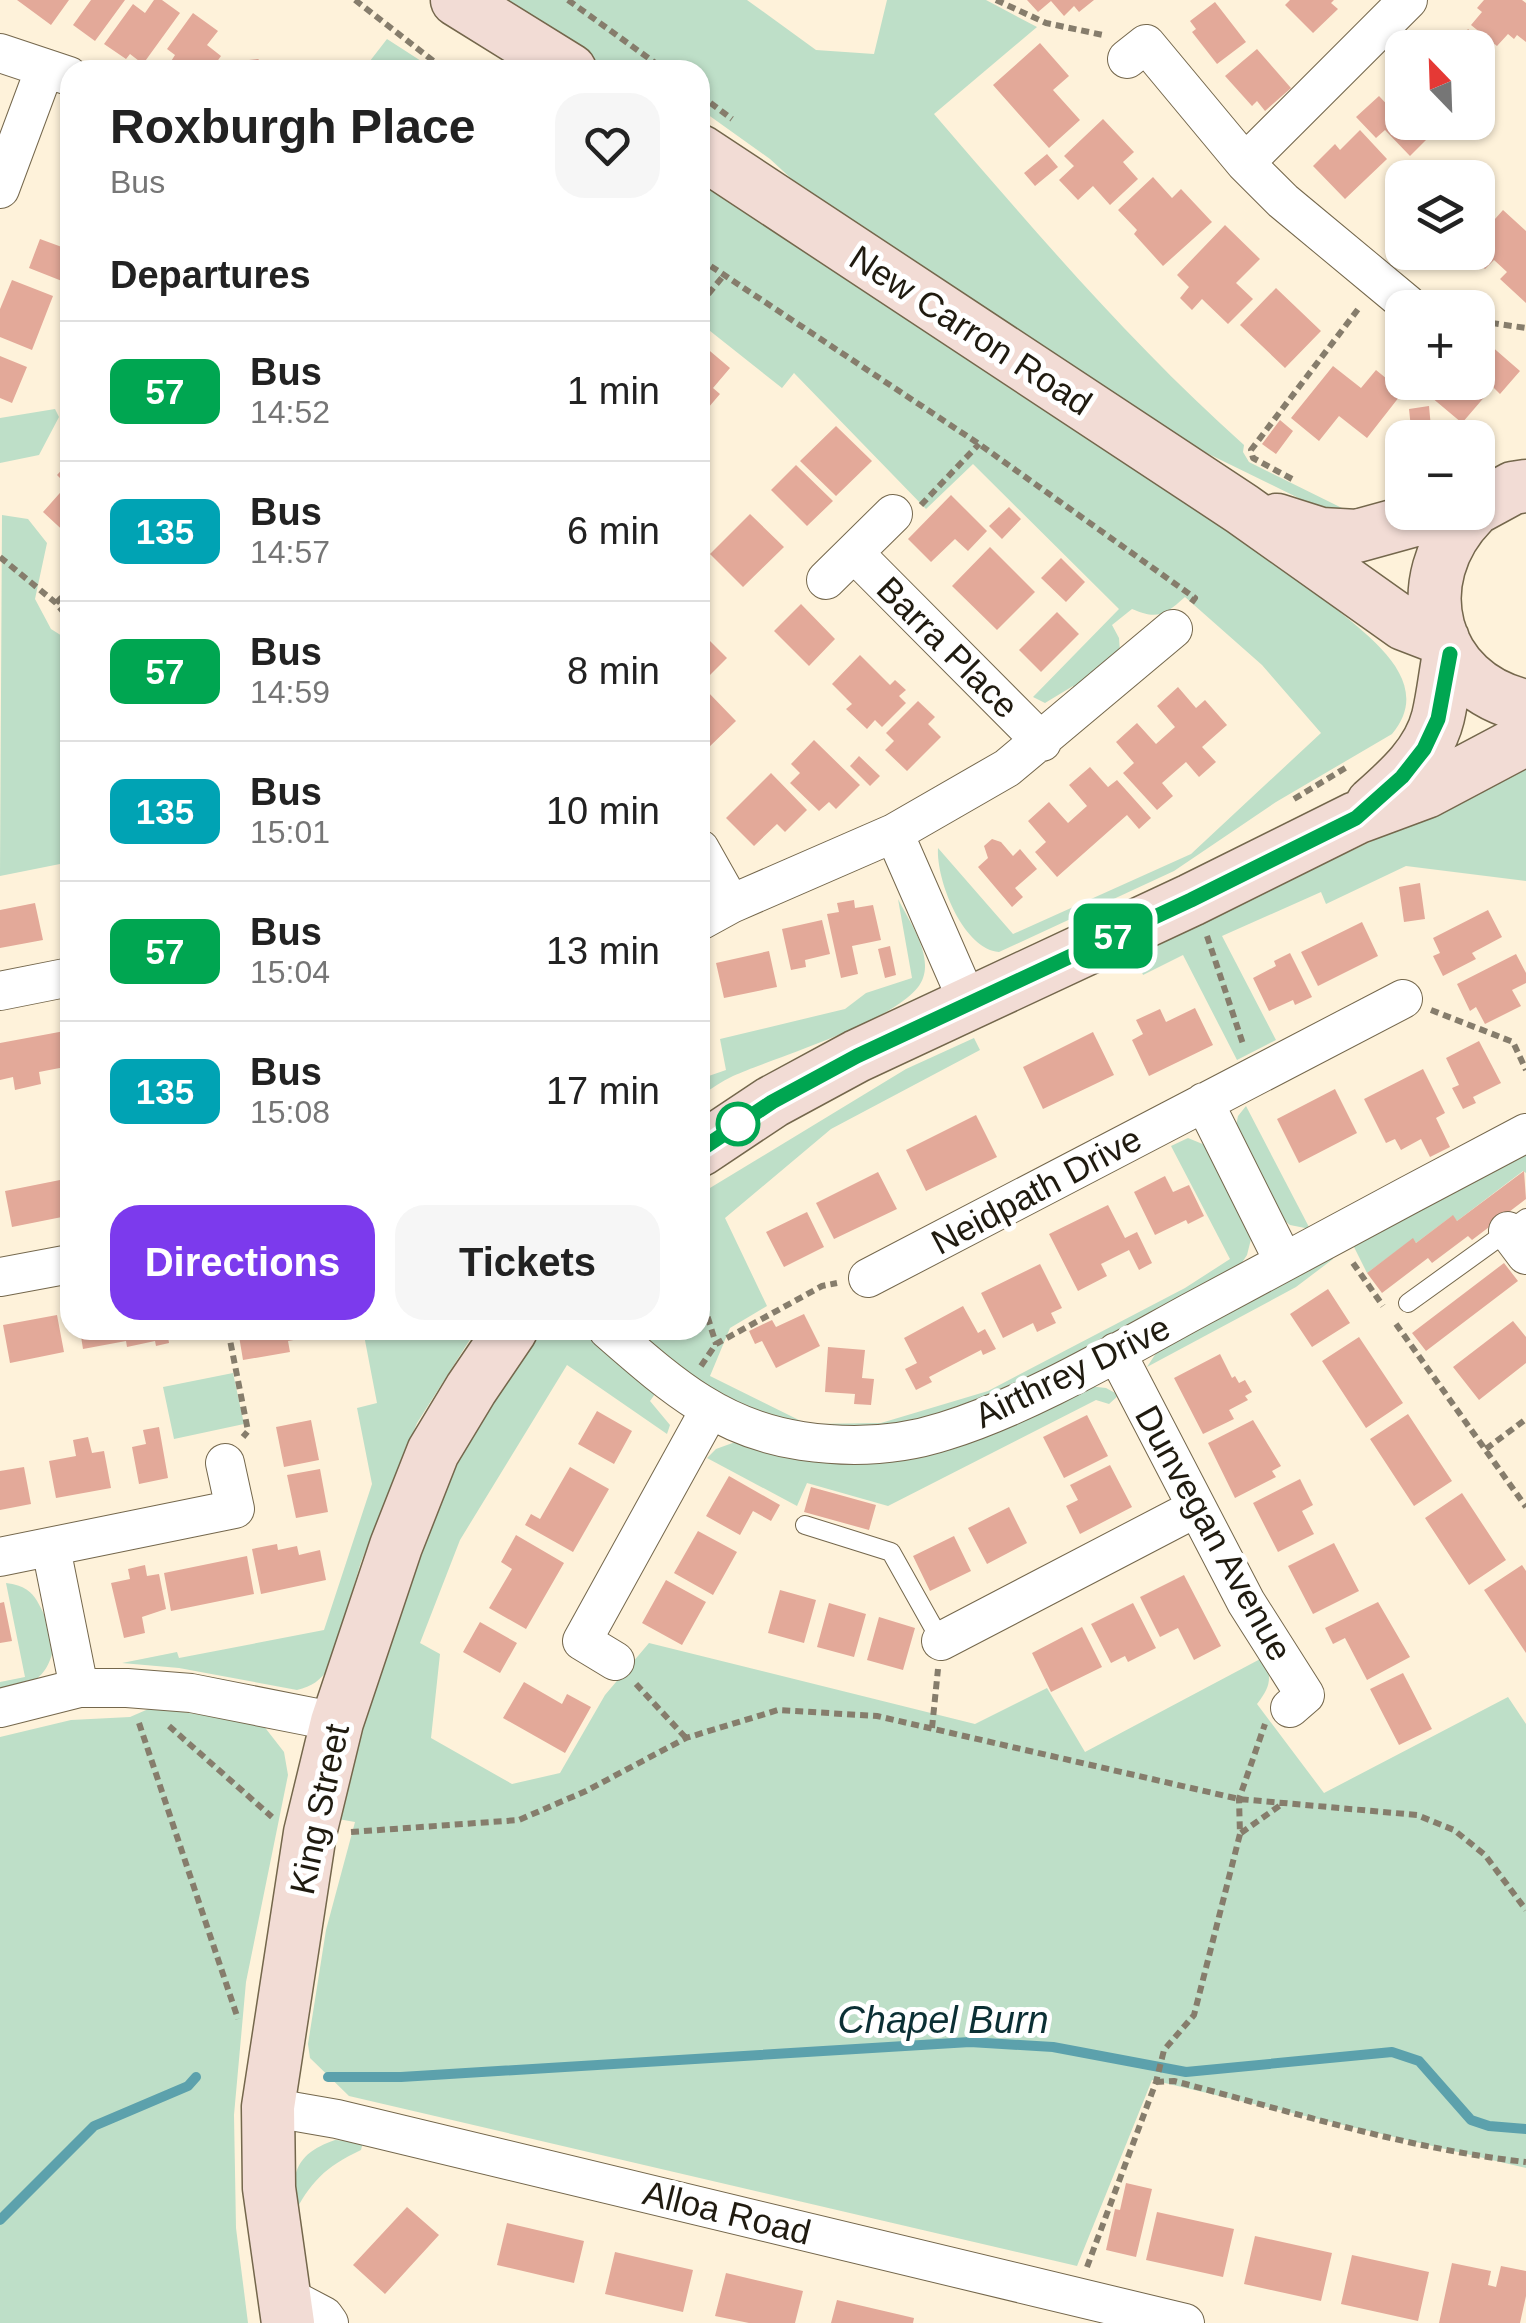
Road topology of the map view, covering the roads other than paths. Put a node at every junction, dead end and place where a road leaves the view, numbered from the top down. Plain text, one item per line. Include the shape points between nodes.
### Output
1 (457, 0) edge
2 (1408, 0) edge
3 (1136, 51) road end
4 (0, 53) edge
5 (554, 60) edge
6 (58, 73) edge
7 (710, 158) edge
8 (1245, 164) junction
9 (0, 189) edge
10 (1385, 297) edge
11 (1498, 496) edge
12 (1242, 509) junction
13 (893, 514) road end
14 (1385, 530) edge
15 (854, 553) junction
16 (826, 580) dead end
17 (1151, 637) road end
18 (1446, 646) junction
19 (1526, 706) edge
20 (1526, 739) edge
21 (1042, 742) junction
22 (1356, 818) junction
23 (894, 833) junction
24 (716, 912) edge
25 (60, 979) edge
26 (0, 991) edge
27 (1404, 999) road end
28 (968, 1002) junction
29 (1204, 1102) junction
30 (1526, 1132) edge
31 (710, 1143) edge
32 (1520, 1234) edge
33 (1284, 1262) junction
34 (60, 1266) edge
35 (0, 1277) edge
36 (868, 1278) road end
37 (1408, 1303) dead end
38 (504, 1340) edge
39 (620, 1340) edge
40 (1116, 1352) junction
41 (695, 1402) junction
42 (225, 1463) road end
43 (1196, 1508) junction
44 (805, 1525) dead end
45 (51, 1548) junction
46 (0, 1558) edge
47 (941, 1641) joint
48 (614, 1661) road end
49 (79, 1688) junction
50 (0, 1708) edge
51 (1290, 1708) road end
52 (336, 1722) junction
53 (268, 2106) junction
54 (286, 2309) edge
55 (1096, 2309) edge
56 (329, 2323) edge
57 (1185, 2323) edge

1 - 5 main road
2 - 8 street
3 - 8 street
4 - 6 street
6 - 9 street
7 - 12 main road, New Carron Road
8 - 10 street
11 - 18 main road via 1444,550 1434,602
12 - 14 main road, New Carron Road via 1321,534
12 - 18 main road, New Carron Road via 1404,624
13 - 15 street, Barra Place
15 - 16 street, Barra Place
15 - 21 street, Barra Place
17 - 21 street
18 - 19 main road via 1473,682
18 - 22 main road via 1438,719 1424,749
20 - 22 main road via 1426,792
21 - 23 street
22 - 28 main road
23 - 24 street
23 - 28 street
25 - 26 street
27 - 29 street, Neidpath Drive
28 - 31 main road via 772,1102
29 - 33 street
29 - 36 street, Neidpath Drive
30 - 33 street, Airthrey Drive
32 - 37 lane
33 - 40 street, Airthrey Drive
34 - 35 street
38 - 52 main road, King Street via 433,1452
39 - 41 street, Airthrey Drive
40 - 41 street, Airthrey Drive via 985,1417 896,1443 801,1441 761,1432
40 - 43 street, Dunvegan Avenue
41 - 48 street via 582,1642
42 - 45 street via 235,1509
43 - 47 street via 986,1636
43 - 51 street, Dunvegan Avenue via 1305,1695
44 - 47 lane via 891,1552
45 - 46 street
45 - 49 street
49 - 50 street
49 - 52 street via 191,1693
52 - 53 main road, King Street via 310,1832
53 - 54 main road, King Street via 269,2188
53 - 55 street, Alloa Road
54 - 56 street via 324,2316
55 - 57 street, Alloa Road

